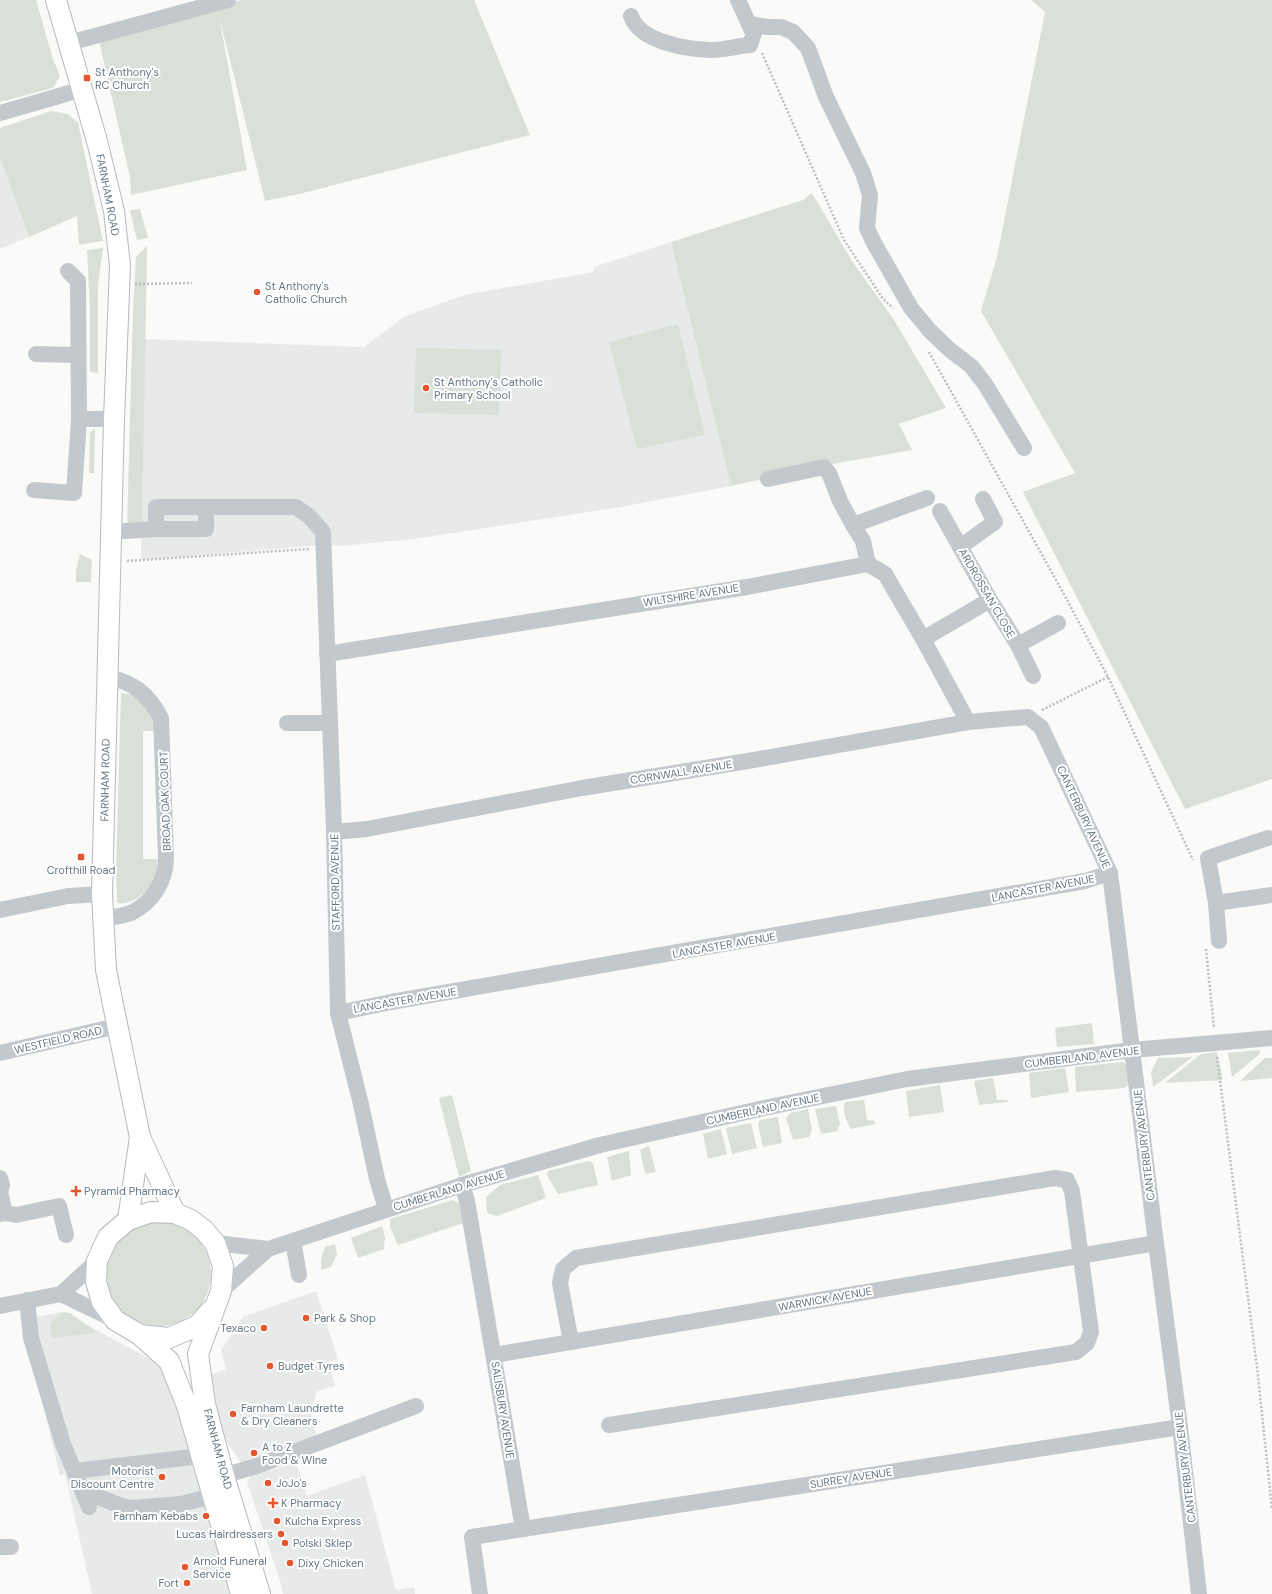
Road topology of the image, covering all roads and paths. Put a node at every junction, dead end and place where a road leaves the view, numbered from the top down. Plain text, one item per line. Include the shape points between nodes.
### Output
1 (56, 0) edge
2 (228, 0) edge
3 (738, 0) edge
4 (631, 16) dead end
5 (753, 32) junction
6 (69, 43) junction
7 (83, 89) junction
8 (0, 113) edge
9 (68, 270) dead end
10 (192, 283) dead end
11 (118, 284) junction
12 (36, 354) dead end
13 (78, 356) junction
14 (79, 419) junction
15 (114, 419) junction
16 (974, 434) dead end
17 (1024, 448) dead end
18 (768, 479) dead end
19 (34, 490) dead end
20 (928, 498) dead end
21 (983, 499) dead end
22 (206, 507) junction
23 (940, 511) dead end
24 (854, 525) junction
25 (156, 529) junction
26 (111, 532) junction
27 (324, 548) junction
28 (960, 548) junction
29 (122, 562) dead end
30 (868, 564) junction
31 (990, 600) junction
32 (1058, 623) dead end
33 (924, 639) junction
34 (1018, 645) junction
35 (327, 654) junction
36 (1033, 676) dead end
37 (107, 677) junction
38 (1108, 677) junction
39 (1028, 717) junction
40 (287, 722) dead end
41 (968, 722) junction
42 (330, 723) junction
43 (334, 832) junction
44 (1268, 838) dead end
45 (1195, 865) dead end
46 (1110, 873) junction
47 (102, 894) junction
48 (1272, 895) edge
49 (1216, 903) junction
50 (0, 910) edge
51 (103, 919) junction
52 (1212, 942) joint
53 (338, 1013) junction
54 (117, 1026) junction
55 (1272, 1038) edge
56 (1216, 1043) junction
57 (1132, 1050) junction
58 (0, 1053) edge
59 (140, 1137) junction
60 (0, 1178) edge
61 (462, 1185) junction
62 (386, 1209) junction
63 (175, 1213) junction
64 (2, 1214) edge
65 (128, 1220) junction
66 (66, 1235) dead end
67 (293, 1241) junction
68 (215, 1243) junction
69 (1156, 1243) junction
70 (268, 1250) junction
71 (1081, 1255) junction
72 (97, 1260) junction
73 (299, 1276) dead end
74 (61, 1294) junction
75 (219, 1297) junction
76 (27, 1300) junction
77 (0, 1306) edge
78 (115, 1320) junction
79 (140, 1335) junction
80 (571, 1342) junction
81 (494, 1355) junction
82 (416, 1406) dead end
83 (609, 1425) dead end
84 (1180, 1427) junction
85 (200, 1456) junction
86 (75, 1471) junction
87 (215, 1484) junction
88 (83, 1491) junction
89 (89, 1507) dead end
90 (1272, 1509) edge
91 (523, 1529) junction
92 (240, 1594) edge
93 (260, 1594) edge
94 (480, 1594) edge
95 (1199, 1594) edge

1 - 6 main road, FARNHAM ROAD
2 - 6 street
3 - 5 street
4 - 5 street via 633,23 650,36 689,48 726,49 750,45
5 - 17 street via 768,27 781,27 794,32 808,48 826,97 870,195 867,228 878,249 911,308 930,331 971,366 986,384
6 - 7 main road, FARNHAM ROAD
7 - 8 street
7 - 11 main road, FARNHAM ROAD via 114,211 120,266
9 - 13 street via 78,281
10 - 11 path
11 - 15 main road, FARNHAM ROAD
12 - 13 street
13 - 14 street
14 - 15 street
14 - 19 street via 74,493
15 - 26 main road, FARNHAM ROAD
16 - 38 path
18 - 24 street via 824,467
20 - 24 street
21 - 28 street via 995,522
22 - 25 street, STAFFORD AVENUE via 156,507
22 - 25 street via 206,529
22 - 27 street, STAFFORD AVENUE via 296,507 309,516 323,532
23 - 28 street, ARDROSSAN CLOSE
24 - 30 street via 863,541
25 - 26 street
26 - 37 main road, FARNHAM ROAD
27 - 29 path
27 - 35 street, STAFFORD AVENUE
28 - 31 street, ARDROSSAN CLOSE
30 - 33 street via 885,574
30 - 35 street, WILTSHIRE AVENUE via 747,587
31 - 33 street
31 - 34 street, ARDROSSAN CLOSE
32 - 34 street
33 - 41 street
34 - 36 street, ARDROSSAN CLOSE
35 - 42 street, STAFFORD AVENUE
37 - 47 main road, FARNHAM ROAD
37 - 51 street, BROAD OAK COURT via 126,682 141,691 161,718 166,857 164,878 152,896 130,913
38 - 39 path
38 - 45 path
39 - 41 street, CORNWALL AVENUE
39 - 46 street, CANTERBURY AVENUE via 1041,727
40 - 42 street
41 - 43 street, CORNWALL AVENUE via 582,788 367,829
42 - 43 street, STAFFORD AVENUE
43 - 53 street, STAFFORD AVENUE
44 - 49 street via 1208,858
46 - 53 street, LANCASTER AVENUE via 1078,883
46 - 57 street, CANTERBURY AVENUE
47 - 50 street via 68,896
47 - 51 main road, FARNHAM ROAD
48 - 49 street
49 - 52 street
51 - 54 main road, FARNHAM ROAD via 106,970
52 - 56 path
53 - 62 street, STAFFORD AVENUE
54 - 58 street, WESTFIELD ROAD
54 - 59 main road, FARNHAM ROAD
55 - 56 street, CUMBERLAND AVENUE
56 - 57 street, CUMBERLAND AVENUE
56 - 90 path via 1257,1367
57 - 61 street, CUMBERLAND AVENUE via 907,1079 600,1145
57 - 69 street, CANTERBURY AVENUE
59 - 63 main road, FARNHAM ROAD
59 - 65 main road, FARNHAM ROAD
60 - 64 street
61 - 62 street, CUMBERLAND AVENUE
61 - 81 street, SALISBURY AVENUE
62 - 67 street, CUMBERLAND AVENUE
63 - 65 main road, FARNHAM ROAD via 151,1212
63 - 68 main road, FARNHAM ROAD via 191,1220
64 - 66 street via 16,1215 59,1206
65 - 72 main road, FARNHAM ROAD via 108,1237
67 - 70 street, CUMBERLAND AVENUE
67 - 73 street
68 - 70 street, CUMBERLAND AVENUE
68 - 75 main road, FARNHAM ROAD via 222,1266
69 - 71 street, WARWICK AVENUE
69 - 84 street, CANTERBURY AVENUE
70 - 75 street, CUMBERLAND AVENUE
71 - 80 street, WARWICK AVENUE
71 - 80 street via 1072,1191 1067,1180 1055,1178 576,1258 562,1269 560,1283
71 - 83 street via 1091,1332 1088,1344 1076,1352
72 - 74 street
72 - 78 main road, FARNHAM ROAD via 98,1289 102,1302
74 - 76 street
74 - 78 street
75 - 79 main road, FARNHAM ROAD via 197,1326 169,1338
75 - 87 main road, FARNHAM ROAD via 198,1354
76 - 77 street
76 - 86 street via 30,1338 63,1444
78 - 79 main road, FARNHAM ROAD
79 - 85 main road, FARNHAM ROAD via 169,1361 187,1406
80 - 81 street, WARWICK AVENUE
81 - 91 street, SALISBURY AVENUE
82 - 87 street
84 - 91 street, SURREY AVENUE
84 - 95 street, CANTERBURY AVENUE
85 - 86 street
85 - 87 main road, FARNHAM ROAD
86 - 88 street
87 - 88 street via 181,1504 131,1508
87 - 92 main road, FARNHAM ROAD
87 - 93 main road, FARNHAM ROAD
88 - 89 street
91 - 94 street via 472,1537

